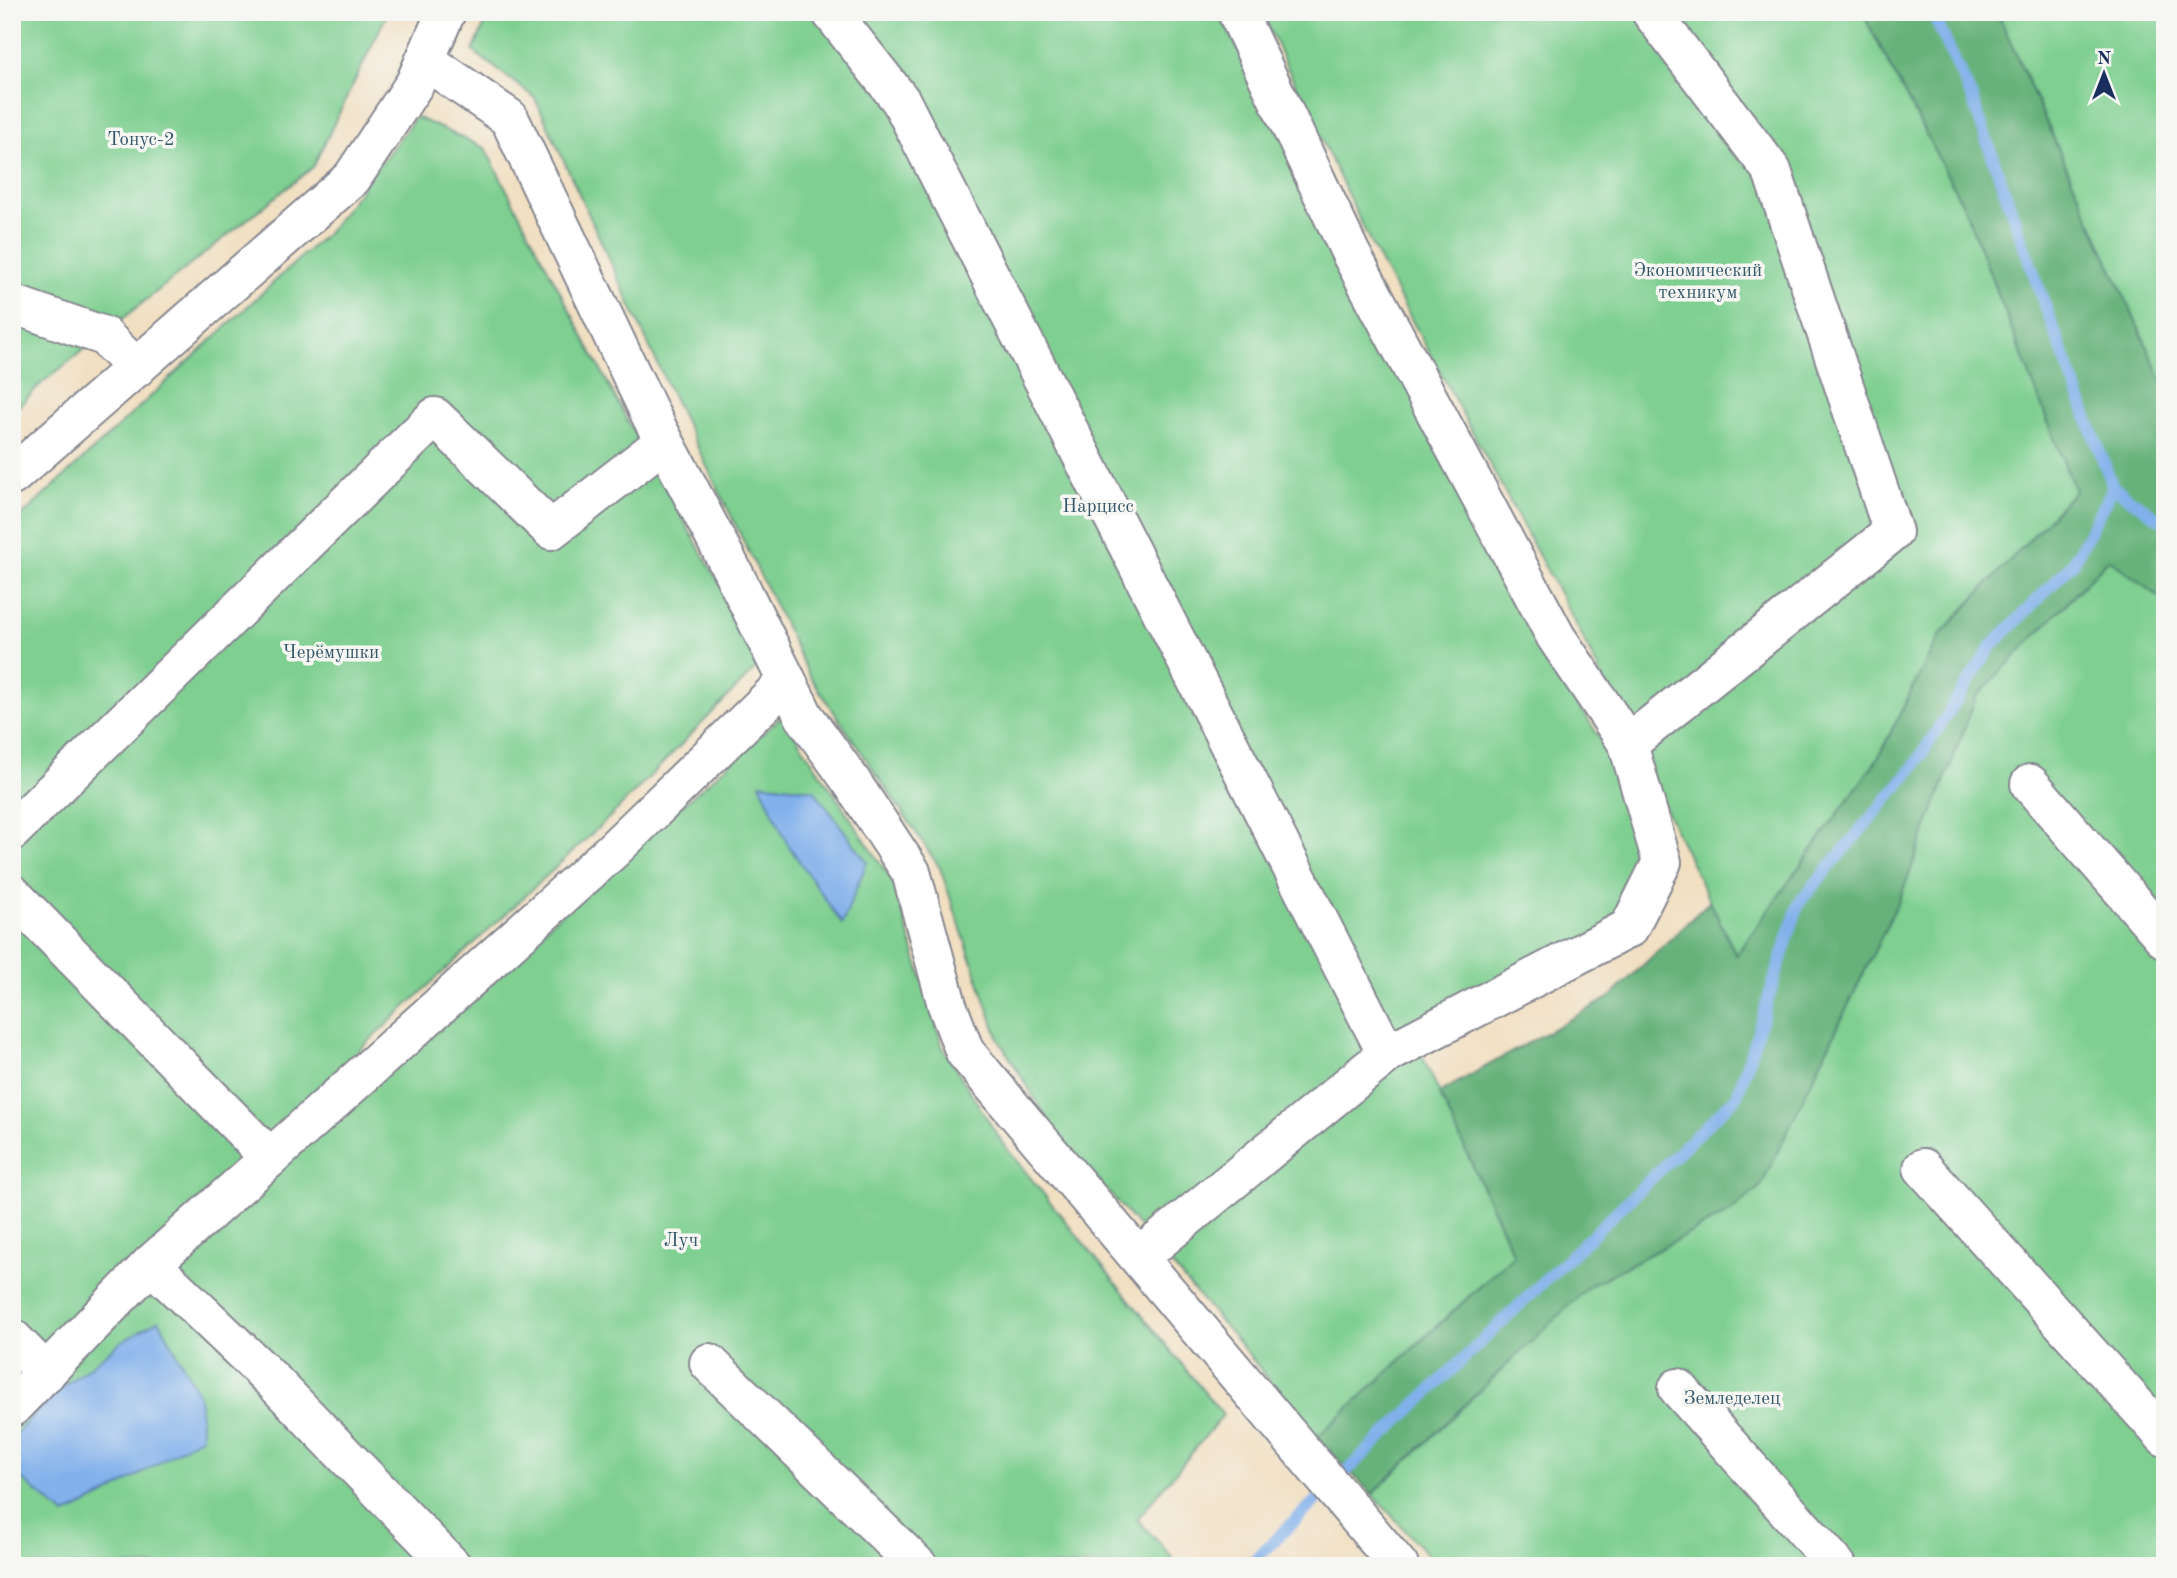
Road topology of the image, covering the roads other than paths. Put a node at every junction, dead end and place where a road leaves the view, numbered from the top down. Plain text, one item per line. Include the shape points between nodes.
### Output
1 (446, 12) edge
2 (831, 12) edge
3 (1237, 12) edge
4 (1651, 12) edge
5 (425, 60) junction
6 (12, 304) edge
7 (136, 368) junction
8 (664, 442) junction
9 (12, 476) edge
10 (787, 681) junction
11 (1628, 744) junction
12 (2030, 784) dead end
13 (12, 831) edge
14 (12, 894) edge
15 (2165, 939) edge
16 (1387, 1054) junction
17 (270, 1158) junction
18 (1923, 1168) dead end
19 (1139, 1257) junction
20 (151, 1264) junction
21 (12, 1338) edge
22 (709, 1363) dead end
23 (46, 1373) junction
24 (1678, 1388) dead end
25 (12, 1407) edge
26 (2165, 1437) edge
27 (452, 1566) edge
28 (918, 1566) edge
29 (1399, 1566) edge
30 (1837, 1566) edge

1 - 5 street
2 - 16 street via 901,102
3 - 11 street via 1350,252 1556,637
4 - 11 street via 1772,171 1893,532
5 - 7 street via 415,83 352,178
5 - 8 street via 509,118
6 - 7 street via 104,336
7 - 9 street
8 - 10 street
8 - 13 street via 551,530 435,417
10 - 17 street via 613,850
10 - 19 street via 804,716 911,872 947,1005 965,1052
11 - 16 street via 1662,862 1629,928
12 - 15 street
14 - 17 street
16 - 19 street
17 - 20 street
18 - 26 street
19 - 29 street
20 - 23 street
20 - 27 street via 273,1381
21 - 23 street
22 - 28 street
23 - 25 street
24 - 30 street

